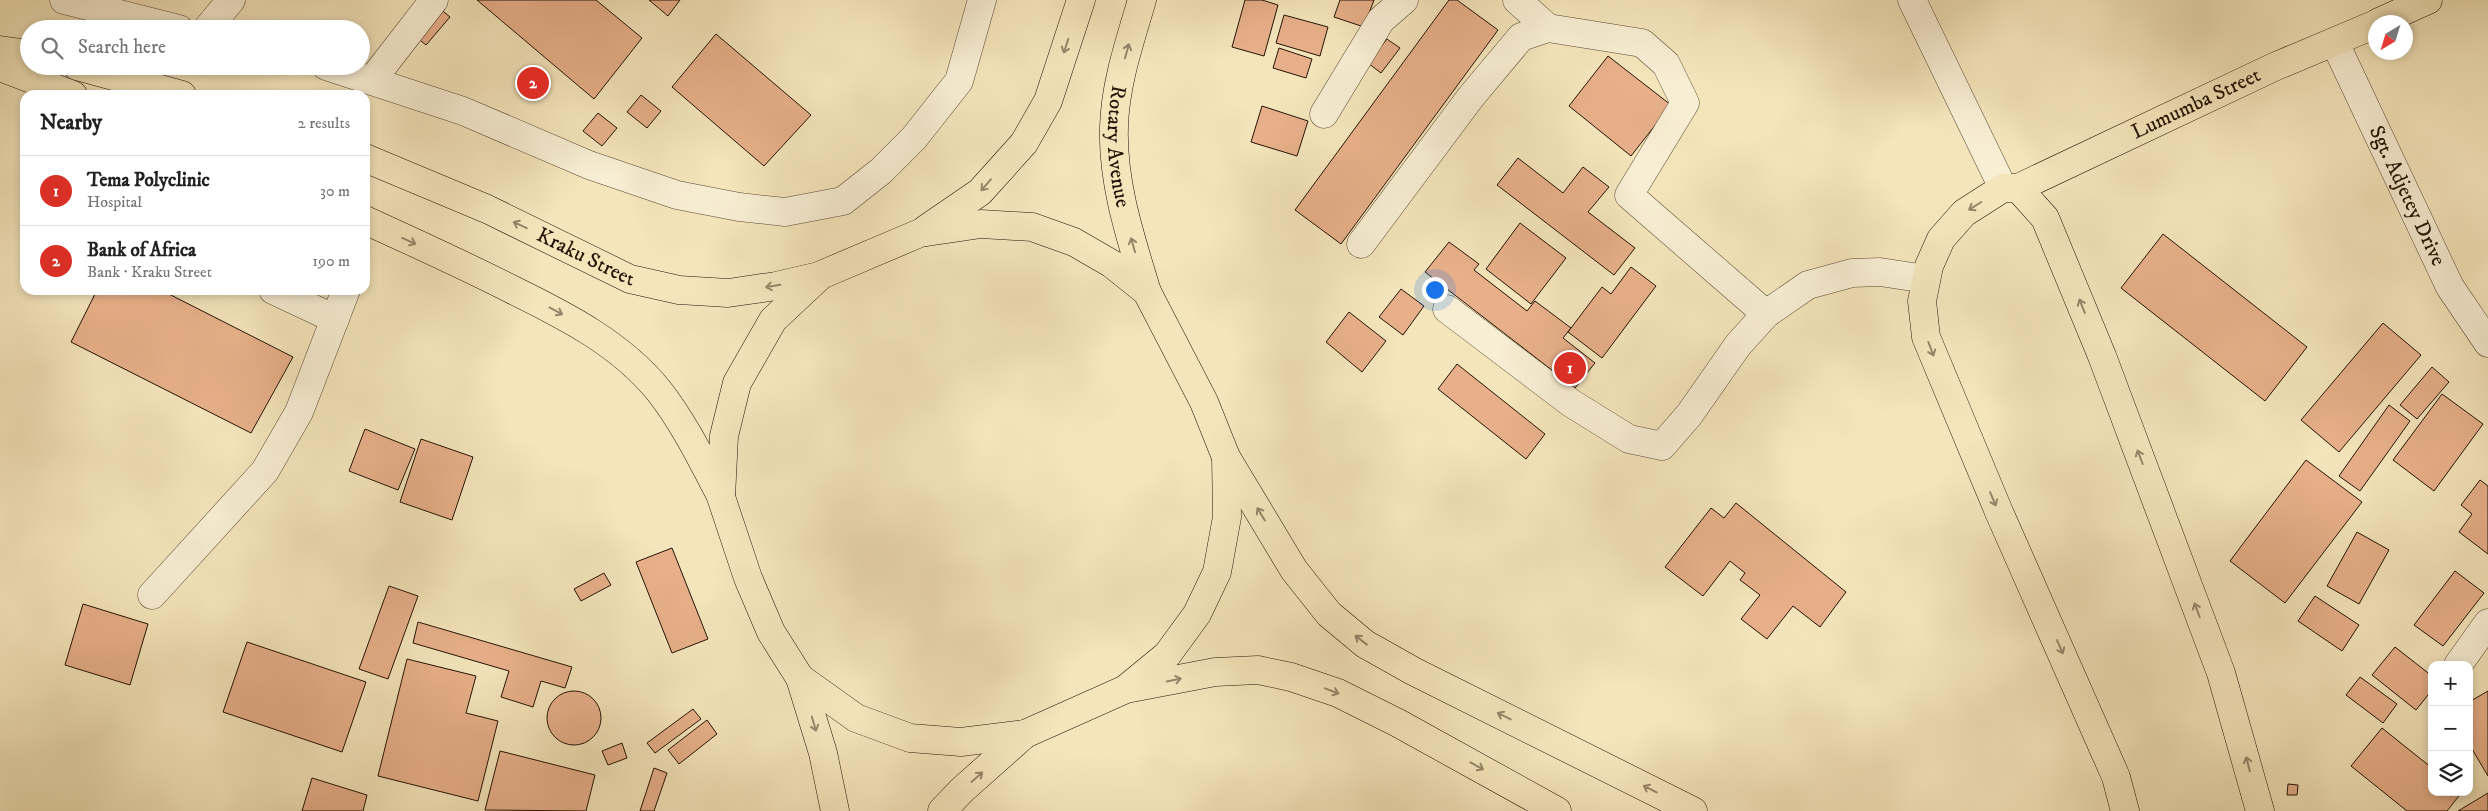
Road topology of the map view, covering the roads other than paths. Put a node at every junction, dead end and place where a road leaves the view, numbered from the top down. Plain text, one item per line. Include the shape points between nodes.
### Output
1 (64, 0) edge
2 (232, 0) edge
3 (434, 0) edge
4 (982, 0) edge
5 (1081, 0) edge
6 (1142, 0) edge
7 (1404, 0) edge
8 (1517, 0) edge
9 (1912, 0) edge
10 (2428, 0) edge
11 (2395, 15) edge
12 (143, 20) edge
13 (214, 20) edge
14 (1548, 28) junction
15 (2368, 28) edge
16 (2335, 44) junction
17 (0, 50) edge
18 (20, 53) edge
19 (0, 66) edge
20 (20, 74) edge
21 (23, 75) edge
22 (110, 75) edge
23 (356, 75) edge
24 (372, 80) junction
25 (60, 90) edge
26 (164, 90) edge
27 (1324, 114) dead end
28 (370, 160) edge
29 (2011, 188) junction
30 (370, 229) edge
31 (920, 233) junction
32 (1361, 244) dead end
33 (821, 275) junction
34 (1926, 279) junction
35 (1147, 292) junction
36 (283, 295) edge
37 (344, 295) edge
38 (1447, 309) dead end
39 (1766, 314) junction
40 (335, 319) junction
41 (2488, 343) edge
42 (1226, 457) junction
43 (722, 497) junction
44 (152, 595) dead end
45 (2488, 622) edge
46 (2461, 661) edge
47 (800, 678) junction
48 (1126, 689) junction
49 (1025, 734) junction
50 (835, 811) edge
51 (942, 811) edge
52 (1557, 811) edge
53 (1693, 811) edge
54 (2125, 811) edge
55 (2260, 811) edge

1 - 12 street
2 - 13 street
3 - 24 street
4 - 24 street via 959,81 914,138 881,171 842,201 785,212 677,195 589,165 463,111
5 -> 31 main road via 1048,101 1024,143 980,192
35 -> 6 main road, Rotary Avenue via 1122,201 1114,127 1123,66
7 - 27 street via 1381,20
8 - 14 street
9 - 29 street
10 - 11 main road
14 - 32 street via 1521,37 1470,98
14 - 39 street via 1642,43 1666,64 1686,103 1629,195
15 - 16 main road, Lumumba Street
16 - 29 main road, Lumumba Street via 2274,68
16 - 41 street, Sgt. Adjetey Drive via 2450,288
17 - 18 main road
19 - 20 main road
21 - 25 main road
22 - 26 main road
23 - 24 street
33 -> 28 main road, Kraku Street via 728,293 679,290 630,279 487,209
29 -> 34 main road, Lumumba Street via 1964,213 1941,239
55 -> 29 main road via 2221,673 2102,356 2045,218
30 -> 43 main road via 471,269 561,313 624,354 659,391 691,439
31 - 33 main road
31 - 35 main road via 981,224 1032,228 1074,242 1112,264
33 - 43 main road via 773,320 738,383 724,436
34 - 39 street via 1880,272 1852,273 1808,285
34 -> 54 main road, Lumumba Street via 1922,301 1926,337 1999,512 2113,768
35 - 42 main road via 1204,402
36 - 40 street
37 - 40 street
38 - 39 street via 1571,403 1629,439 1662,446 1689,415 1738,344
40 - 44 street via 299,412 265,471
42 - 48 main road via 1226,517 1217,572 1197,614 1166,655
53 -> 42 main road via 1364,644 1329,614 1294,570
43 - 47 main road via 748,578 767,623
45 - 46 street
47 - 49 main road via 856,718 910,738 961,742
47 -> 50 main road via 823,753
48 - 49 main road
48 -> 52 main road via 1214,672 1258,670 1292,676 1338,693 1398,722
51 -> 49 main road

